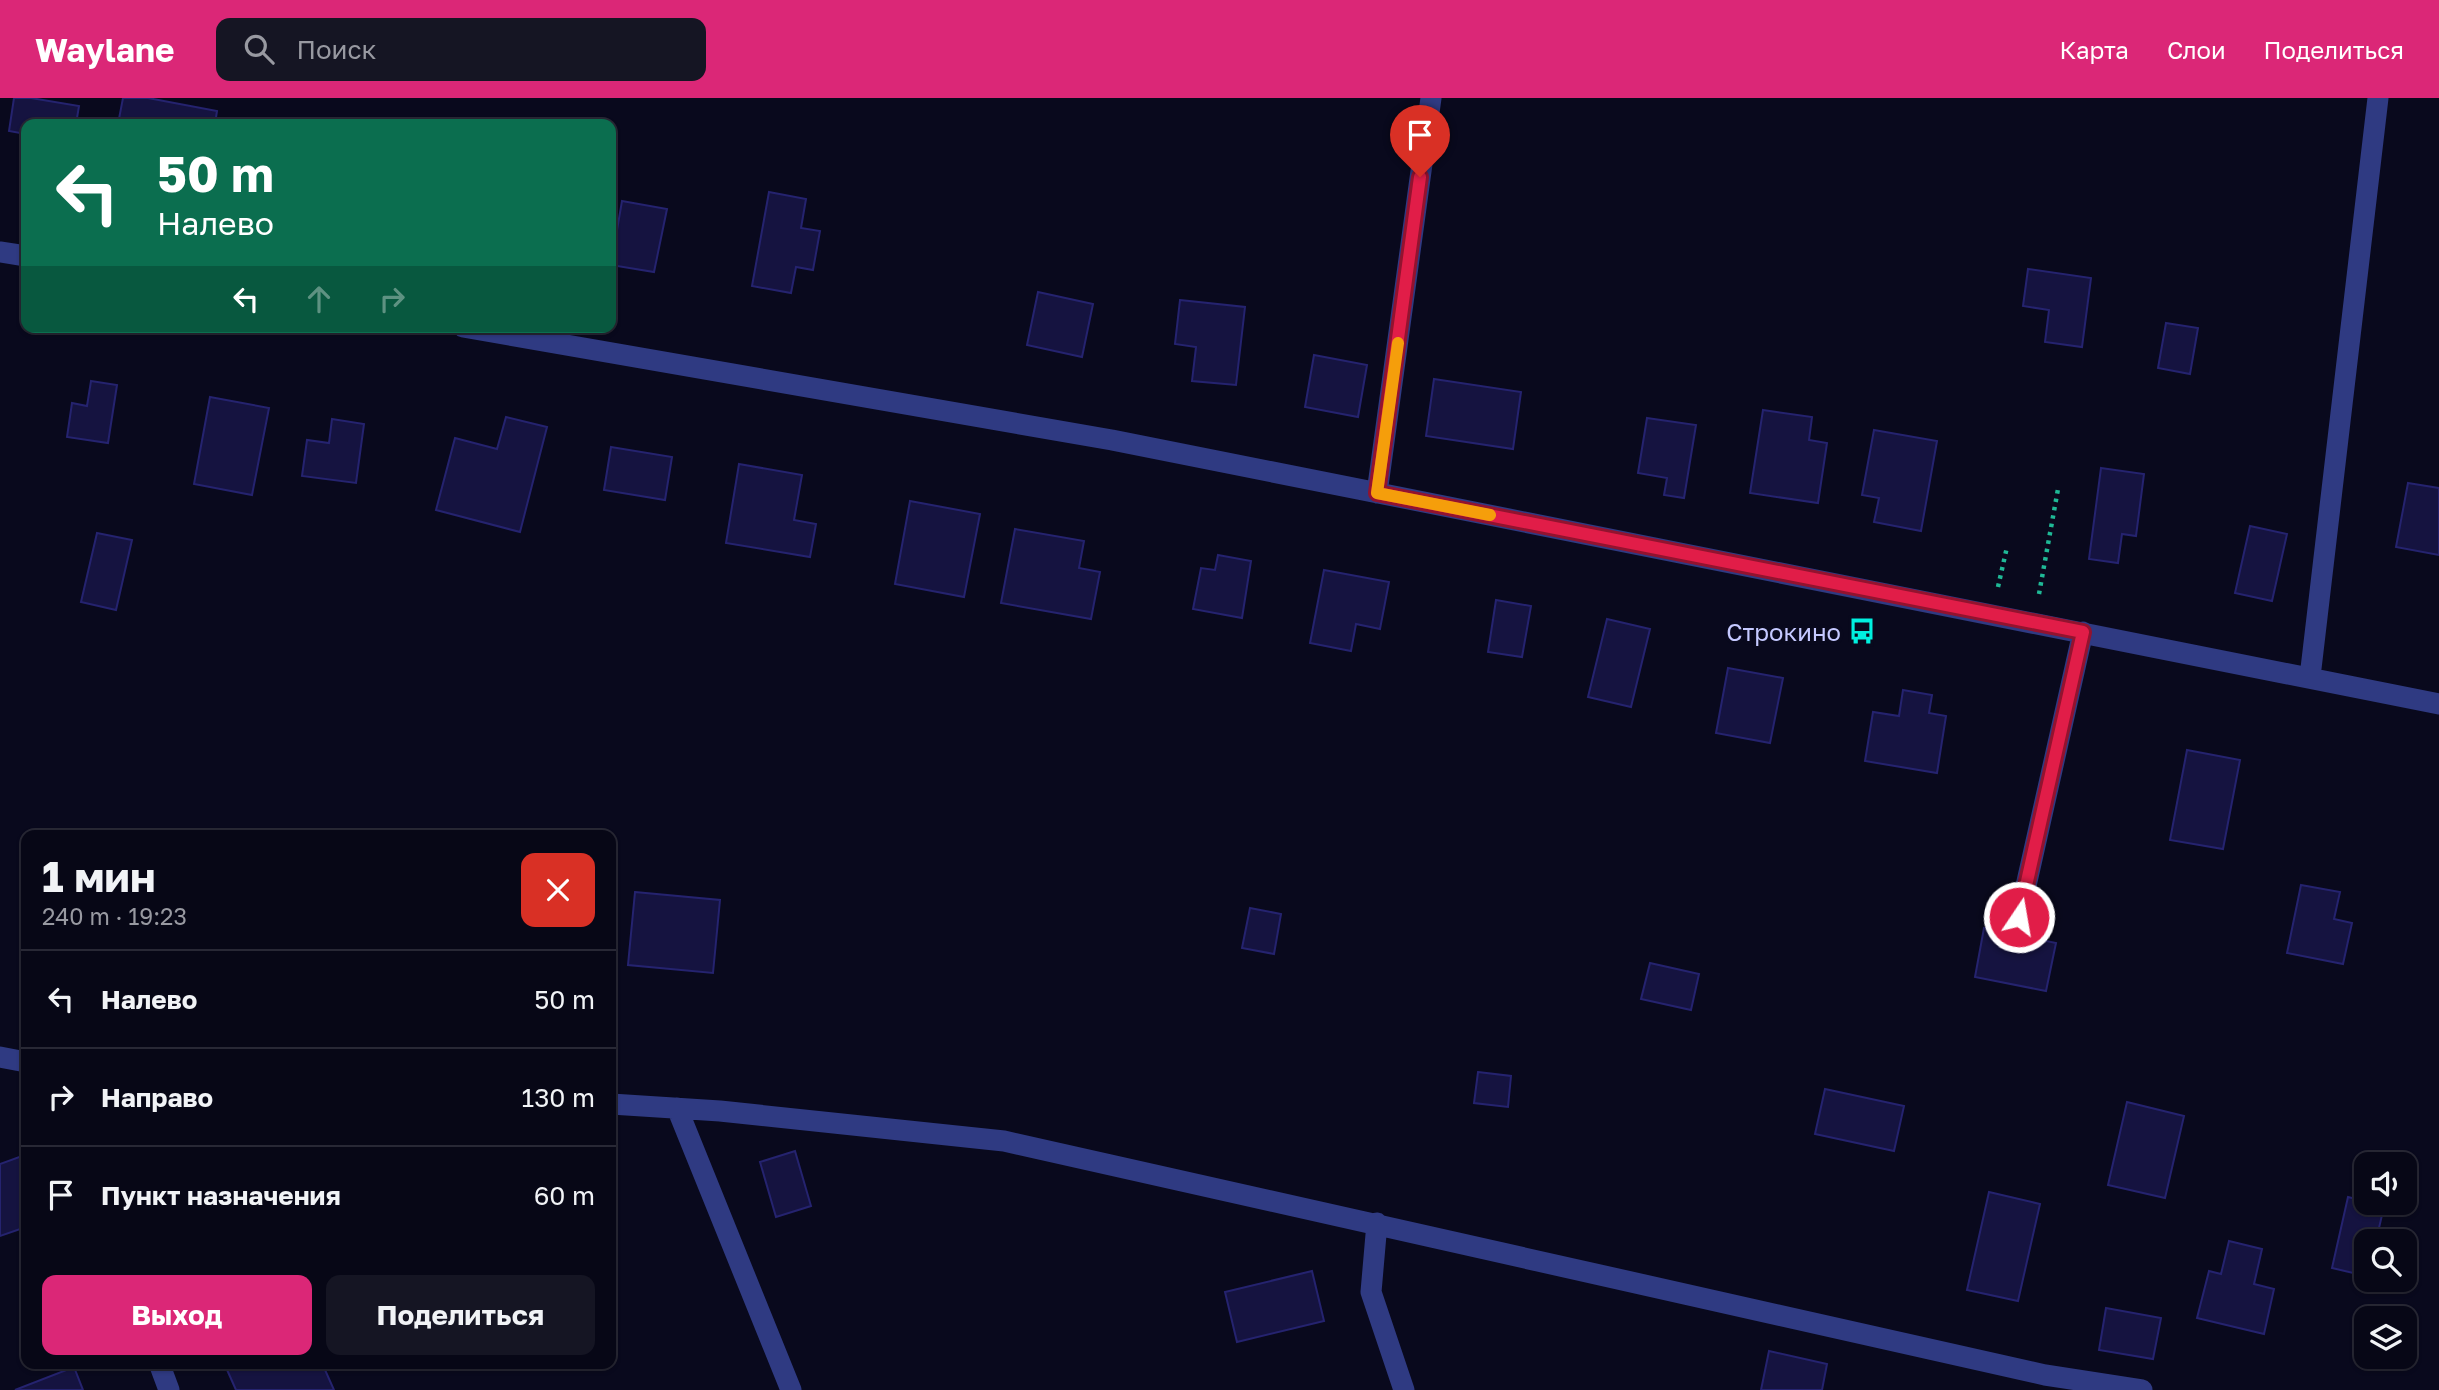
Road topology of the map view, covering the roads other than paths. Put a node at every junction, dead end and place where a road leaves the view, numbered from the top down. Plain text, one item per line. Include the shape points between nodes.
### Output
1 (1431, 98) edge
2 (2378, 98) edge
3 (0, 252) edge
4 (21, 255) edge
5 (497, 333) edge
6 (1377, 493) junction
7 (2083, 632) junction
8 (2310, 677) junction
9 (2439, 704) edge
10 (2019, 917) dead end
11 (0, 1057) edge
12 (21, 1061) edge
13 (616, 1104) edge
14 (677, 1108) junction
15 (1377, 1223) junction
16 (161, 1369) edge
17 (2047, 1382) edge
18 (169, 1390) edge
19 (791, 1390) edge
20 (1404, 1390) edge
21 (2142, 1390) edge

1 - 6 street
2 - 8 street
3 - 4 street
5 - 6 street via 1112,440
6 - 7 street
7 - 8 street
7 - 10 street
8 - 9 street
11 - 12 street
13 - 14 street
14 - 15 street via 1004,1141
14 - 19 street
15 - 17 street
15 - 20 street via 1370,1292
16 - 18 street
17 - 21 street

